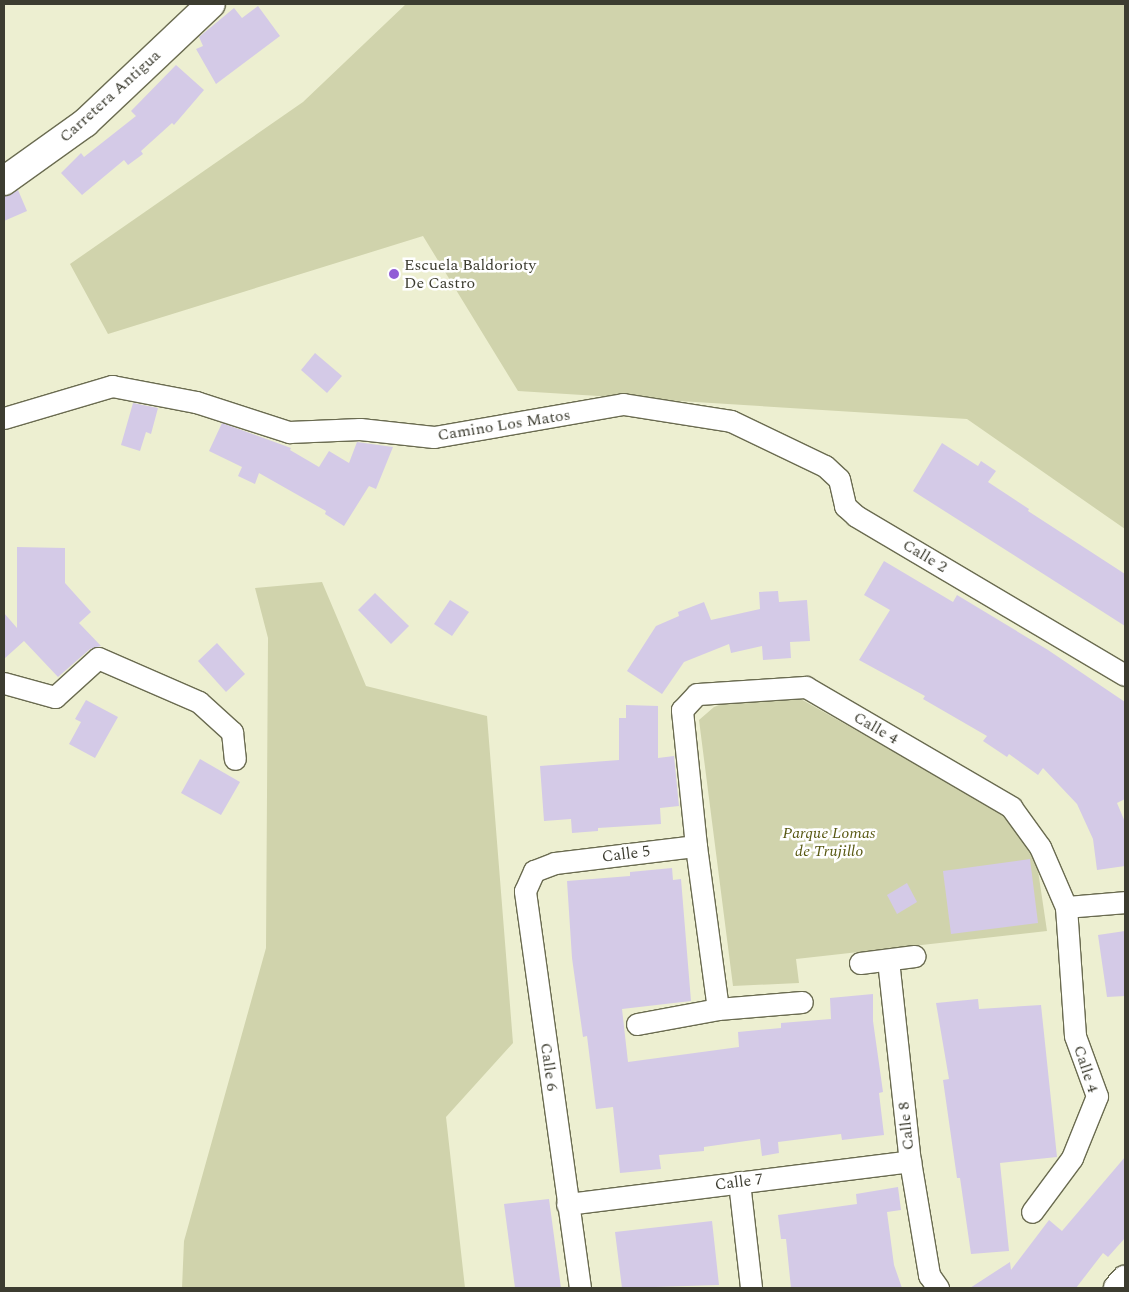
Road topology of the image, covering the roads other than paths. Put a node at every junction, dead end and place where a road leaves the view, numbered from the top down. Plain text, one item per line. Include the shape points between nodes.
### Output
1 (211, 4) edge
2 (4, 181) edge
3 (4, 418) edge
4 (744, 426) joint
5 (1125, 675) edge
6 (4, 683) edge
7 (235, 759) dead end
8 (696, 846) junction
9 (556, 862) joint
10 (1125, 902) edge
11 (1066, 907) junction
12 (915, 956) dead end
13 (888, 960) junction
14 (860, 963) dead end
15 (802, 1002) dead end
16 (718, 1009) junction
17 (637, 1024) dead end
18 (910, 1161) junction
19 (739, 1182) junction
20 (568, 1204) junction
21 (1032, 1212) dead end
22 (1125, 1280) edge
23 (580, 1288) edge
24 (751, 1288) edge
25 (938, 1288) edge
26 (1118, 1288) edge

1 - 2 street, Carretera Antigua via 85,123
3 - 4 street, Camino Los Matos via 112,386 196,402 289,432 360,429 434,437 623,404 731,421
4 - 5 street, Calle 2 via 825,466 839,479 845,506 856,516
6 - 7 street via 56,696 98,658 199,702 232,732
8 - 9 street, Calle 5
8 - 11 street, Calle 4 via 682,710 697,694 806,687 1011,807 1040,848
8 - 16 street, Calle 4
9 - 20 street, Calle 6 via 534,871 525,891
10 - 11 street
11 - 21 street, Calle 4 via 1075,1036 1097,1096 1072,1158
12 - 13 street
13 - 14 street
13 - 18 street, Calle 8
15 - 16 street
16 - 17 street
18 - 19 street, Calle 7
18 - 25 street, Calle 8 via 929,1276
19 - 20 street, Calle 7
19 - 24 street
20 - 23 street, Calle 6
22 - 26 street

